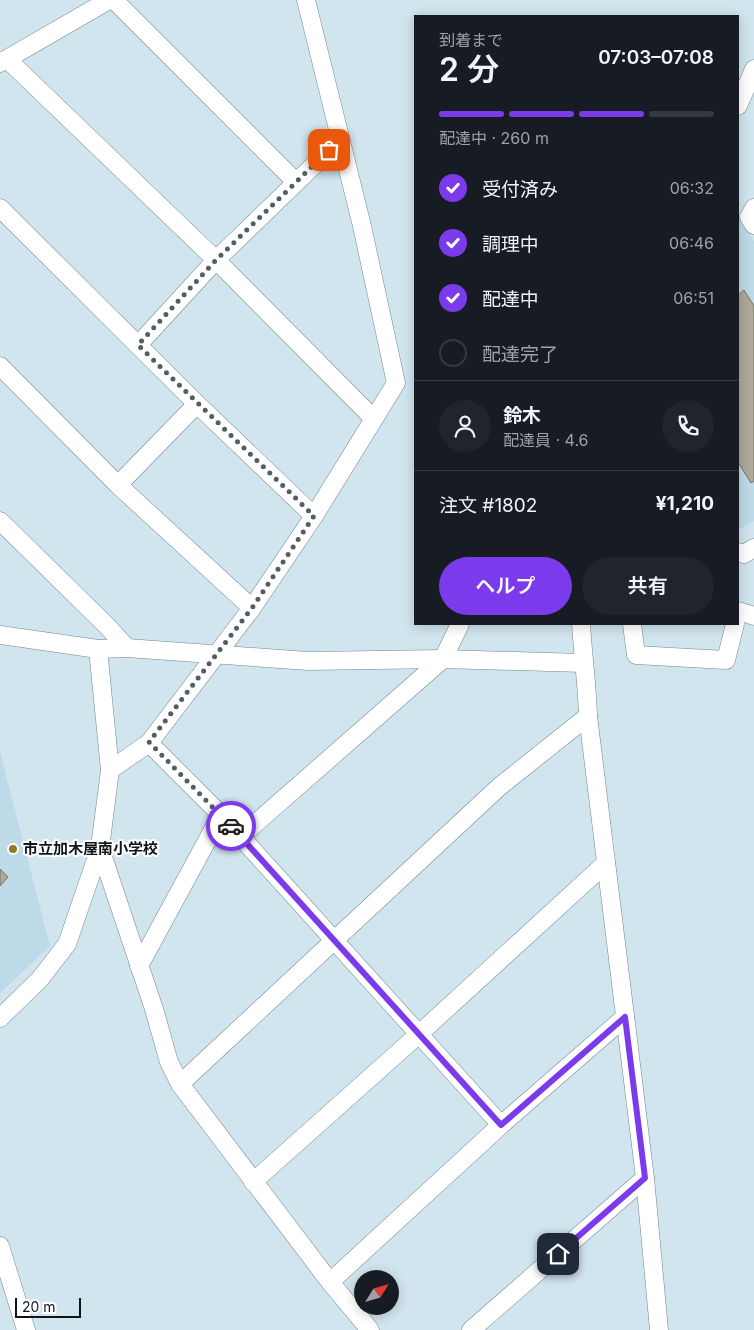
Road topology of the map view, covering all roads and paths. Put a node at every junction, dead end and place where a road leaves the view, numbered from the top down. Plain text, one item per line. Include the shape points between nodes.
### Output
1 (109, 0) edge
2 (114, 0) edge
3 (306, 0) edge
4 (3, 61) edge
5 (754, 69) edge
6 (739, 104) edge
7 (340, 140) junction
8 (296, 182) junction
9 (0, 208) edge
10 (754, 208) edge
11 (754, 225) edge
12 (216, 260) junction
13 (138, 345) junction
14 (0, 366) edge
15 (197, 404) junction
16 (374, 419) junction
17 (118, 485) junction
18 (314, 516) junction
19 (0, 521) edge
20 (754, 548) edge
21 (739, 552) edge
22 (252, 608) junction
23 (739, 612) edge
24 (754, 616) edge
25 (460, 625) edge
26 (581, 625) edge
27 (632, 625) edge
28 (735, 625) edge
29 (0, 635) edge
30 (127, 648) junction
31 (98, 649) junction
32 (216, 655) junction
33 (443, 660) junction
34 (583, 663) junction
35 (588, 716) junction
36 (149, 742) junction
37 (110, 770) junction
38 (221, 815) junction
39 (240, 837) junction
40 (100, 848) junction
41 (606, 863) junction
42 (336, 940) junction
43 (138, 966) junction
44 (625, 1017) junction
45 (0, 1018) edge
46 (419, 1034) junction
47 (180, 1084) junction
48 (501, 1125) junction
49 (645, 1178) junction
50 (253, 1182) junction
51 (1, 1257) edge
52 (330, 1282) junction
53 (26, 1330) edge
54 (370, 1330) edge
55 (471, 1330) edge
56 (660, 1330) edge

1 - 4 street
2 - 8 street
3 - 7 street
4 - 12 street
5 - 6 street
7 - 8 street
7 - 16 street via 396,382
8 - 12 street
9 - 13 street
10 - 11 street via 749,217
12 - 13 street
12 - 16 street
13 - 15 street
14 - 17 street
15 - 17 street
15 - 18 street
16 - 18 street
17 - 22 street
18 - 22 street
19 - 30 street
20 - 21 street via 744,554
22 - 32 street
23 - 24 street
25 - 33 street
26 - 34 street
27 - 28 street via 636,655 726,660
29 - 31 street
30 - 31 street
30 - 32 street
31 - 37 street
32 - 33 street via 308,661
32 - 36 street
33 - 34 street
33 - 39 street
34 - 35 street
35 - 41 street
35 - 42 street via 499,787
36 - 37 street
36 - 38 street
37 - 40 street
38 - 39 street
38 - 43 street
39 - 42 street
40 - 43 street
40 - 45 street via 68,944 40,979
41 - 44 street
41 - 46 street
42 - 46 street
42 - 47 street
43 - 47 street via 169,1062
44 - 48 street
44 - 49 street
46 - 48 street
46 - 50 street
47 - 50 street
48 - 52 street
49 - 55 street
49 - 56 street
50 - 52 street
51 - 53 street
52 - 54 street

